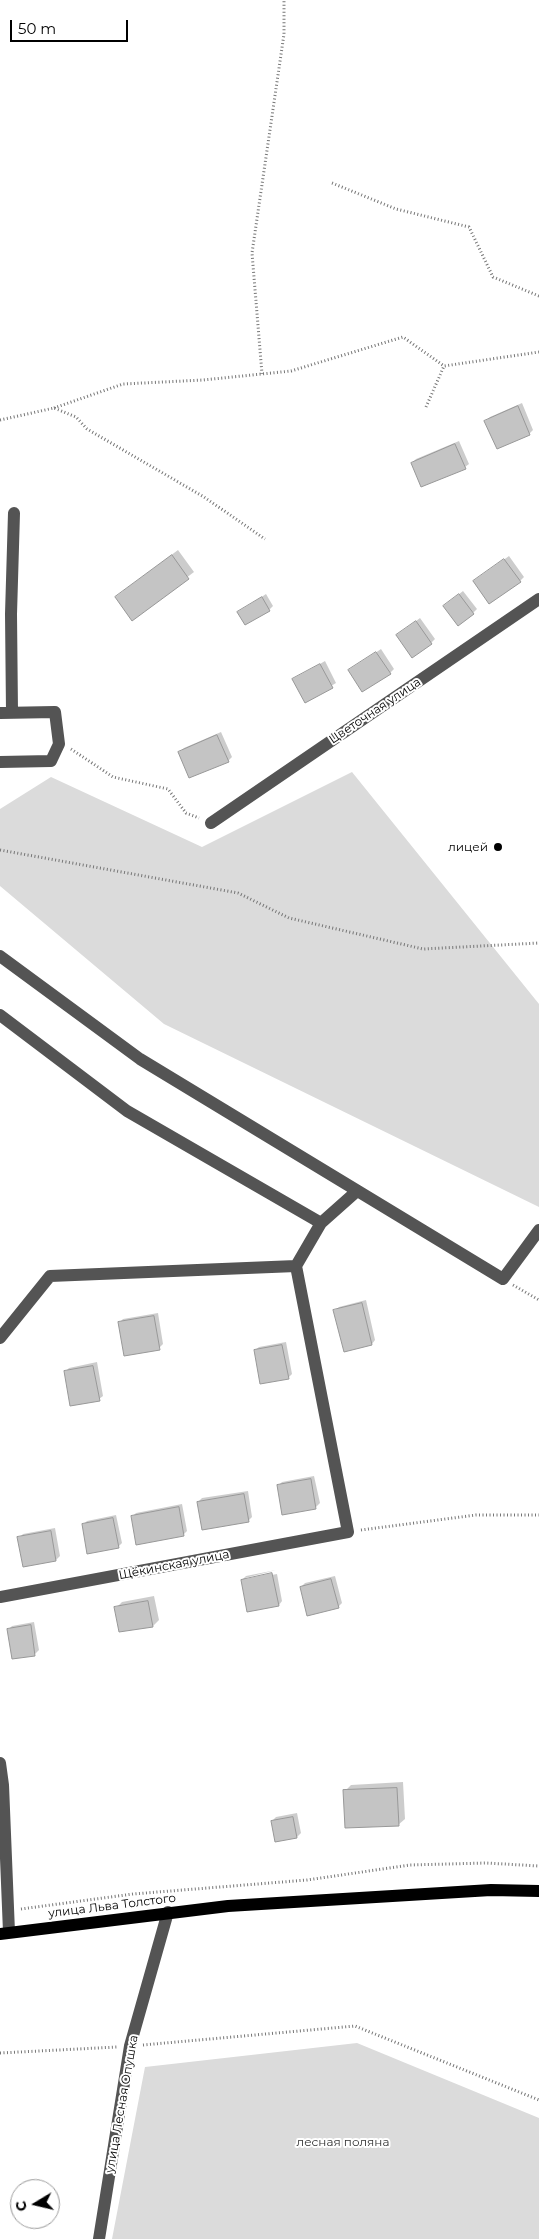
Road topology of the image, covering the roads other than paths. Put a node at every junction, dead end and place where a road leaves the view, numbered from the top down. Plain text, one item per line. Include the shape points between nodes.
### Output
1 (14, 513) dead end
2 (539, 599) edge
3 (6, 713) edge
4 (0, 762) edge
5 (211, 823) road end
6 (0, 956) edge
7 (0, 1015) edge
8 (358, 1191) junction
9 (320, 1224) junction
10 (538, 1230) edge
11 (296, 1266) junction
12 (0, 1338) edge
13 (0, 1597) edge
14 (0, 1763) edge
15 (539, 1891) edge
16 (168, 1912) junction
17 (5, 1933) edge
18 (99, 2239) edge

1 - 3 street
2 - 5 street, Цветочная улица
3 - 4 street via 55,712 60,744 51,761
6 - 8 street via 140,1059
7 - 9 street via 127,1111
8 - 9 street
8 - 10 street via 503,1279
9 - 11 street
11 - 12 street via 50,1276
11 - 13 street, Щёкинская улица via 348,1532
14 - 17 street via 4,1785 8,1911
15 - 16 main road, улица Льва Толстого via 491,1890
16 - 17 main road, улица Льва Толстого
16 - 18 street, улица Лесная Опушка via 130,2046

